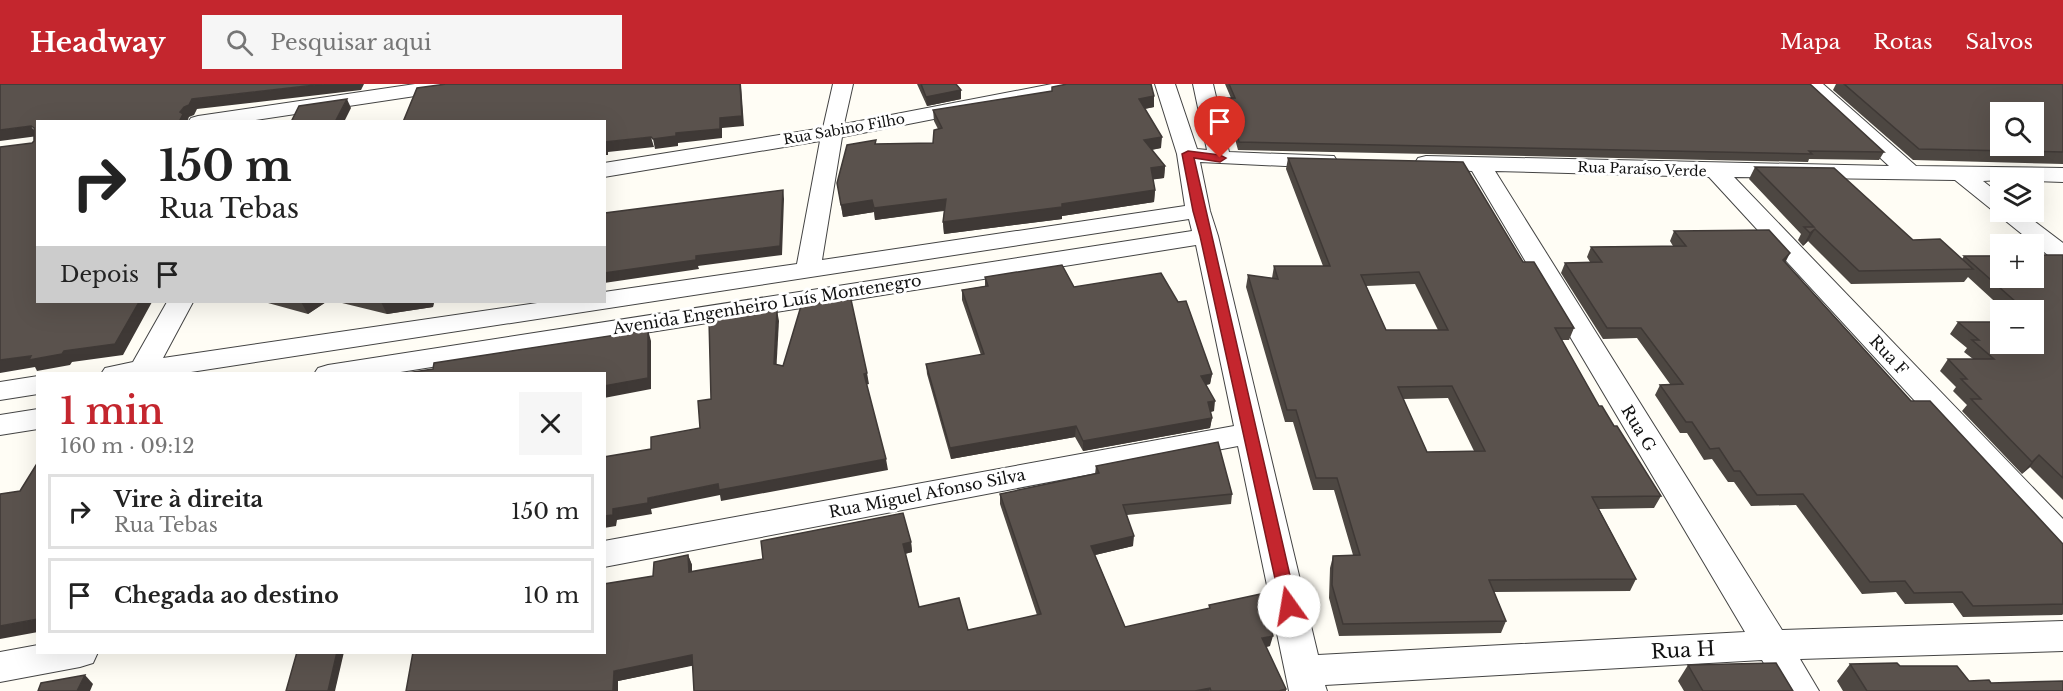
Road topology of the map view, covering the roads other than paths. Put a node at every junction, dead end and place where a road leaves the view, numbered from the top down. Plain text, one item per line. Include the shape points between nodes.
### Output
1 (299, 84) edge
2 (455, 84) edge
3 (843, 84) edge
4 (1082, 84) edge
5 (1165, 84) edge
6 (1203, 84) edge
7 (1811, 84) edge
8 (281, 115) edge
9 (222, 120) edge
10 (831, 133) junction
11 (1188, 154) junction
12 (1220, 158) junction
13 (1350, 161) edge
14 (1408, 163) edge
15 (1479, 164) junction
16 (606, 170) edge
17 (1715, 171) junction
18 (1909, 172) junction
19 (1961, 174) junction
20 (2063, 175) edge
21 (1990, 197) edge
22 (2021, 222) edge
23 (1202, 224) junction
24 (2063, 255) edge
25 (808, 270) junction
26 (606, 300) edge
27 (179, 303) edge
28 (587, 303) edge
29 (538, 310) junction
30 (537, 340) junction
31 (143, 369) junction
32 (126, 372) edge
33 (340, 372) edge
34 (36, 385) edge
35 (0, 391) edge
36 (36, 419) edge
37 (0, 425) edge
38 (1250, 433) junction
39 (2063, 540) edge
40 (606, 554) edge
41 (2063, 636) edge
42 (1771, 645) junction
43 (70, 654) edge
44 (0, 668) edge
45 (1306, 681) edge
46 (1800, 691) edge

1 - 8 street
2 - 8 street
3 - 10 street
4 - 10 street, Rua Sabino Filho
5 - 11 street
6 - 12 street
7 - 18 street
8 - 9 street
10 - 16 street, Rua Sabino Filho
10 - 25 street
11 - 12 street
11 - 23 street
12 - 13 street
14 - 15 street, Rua Paraíso Verde
15 - 17 street, Rua Paraíso Verde
15 - 42 street, Rua G
17 - 18 street, Rua Paraíso Verde
17 - 39 street, Rua F
18 - 19 street, Rua Paraíso Verde
19 - 20 street, Rua Paraíso Verde
19 - 21 street
22 - 24 street
23 - 25 street, Avenida Engenheiro Luís Montenegro
23 - 30 street, Avenida Engenheiro Luís Montenegro
23 - 38 street
25 - 26 street, Avenida Engenheiro Luís Montenegro
27 - 31 street
28 - 29 street, Avenida Engenheiro Luís Montenegro
29 - 30 street
29 - 31 street, Avenida Engenheiro Luís Montenegro
30 - 33 street, Avenida Engenheiro Luís Montenegro
31 - 32 street, Avenida Engenheiro Luís Montenegro
34 - 35 street
36 - 37 street
38 - 40 street, Rua Miguel Afonso Silva
38 - 45 street
41 - 42 street, Rua H
42 - 45 street, Rua H
42 - 46 street, Rua G
43 - 44 street

